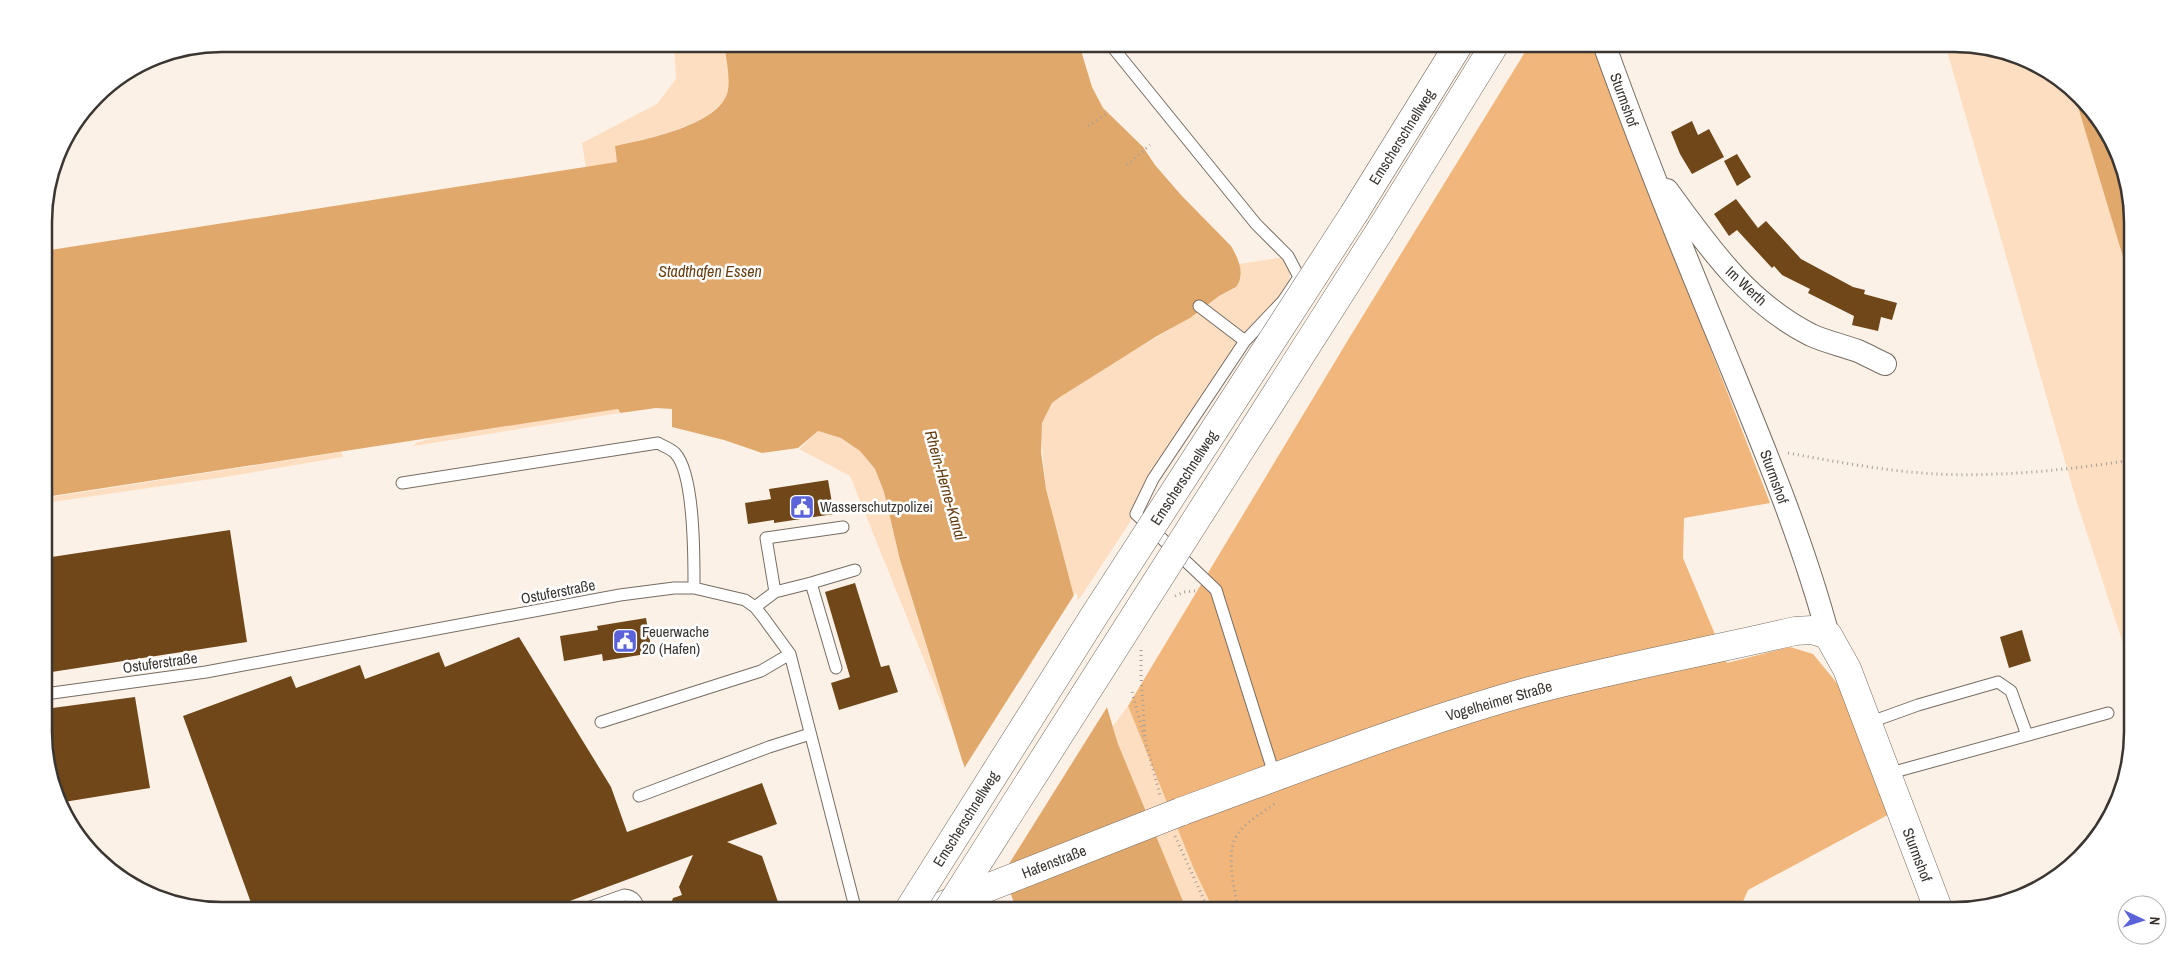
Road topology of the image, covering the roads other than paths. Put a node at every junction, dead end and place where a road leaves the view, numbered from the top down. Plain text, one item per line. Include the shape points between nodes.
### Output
1 (1117, 52) edge
2 (1454, 52) edge
3 (1490, 52) edge
4 (1607, 52) edge
5 (1646, 161) junction
6 (1199, 306) dead end
7 (1245, 341) junction
8 (1885, 364) dead end
9 (402, 483) dead end
10 (843, 527) dead end
11 (854, 570) dead end
12 (811, 583) junction
13 (694, 588) junction
14 (775, 592) junction
15 (755, 607) junction
16 (1828, 635) junction
17 (790, 654) junction
18 (836, 668) dead end
19 (52, 693) edge
20 (2108, 713) dead end
21 (601, 722) dead end
22 (1868, 723) junction
23 (810, 734) junction
24 (2027, 735) junction
25 (1887, 774) junction
26 (1276, 789) junction
27 (639, 796) dead end
28 (1180, 812) joint
29 (606, 902) edge
30 (636, 902) edge
31 (854, 902) edge
32 (914, 902) edge
33 (951, 902) edge
34 (953, 902) edge
35 (1936, 902) edge

1 - 7 lane via 1256,224 1288,256 1299,277 1283,301
2 - 32 main road, Emscherschnellweg, bridge
3 - 34 main road, Emscherschnellweg, bridge
4 - 5 street, Sturmshof
5 - 8 street, Im Werth via 1722,264 1746,290 1782,318 1811,335
5 - 16 street, Sturmshof via 1764,449
6 - 7 lane
7 - 26 lane via 1154,479 1136,514 1216,590
9 - 13 lane via 658,444 675,452 684,470 691,512
10 - 14 lane via 766,538
11 - 12 lane
12 - 14 lane
12 - 18 lane
13 - 15 lane, Ostuferstraße via 745,600
13 - 19 lane, Ostuferstraße via 620,595 206,672
14 - 15 lane
15 - 17 lane, Ostuferstraße
16 - 22 main road, Sturmshof via 1848,669
16 - 26 main road, Vogelheimer Straße via 1812,630 1795,631 1517,695 1382,737
17 - 21 lane via 761,672
17 - 23 lane, Ostuferstraße
20 - 24 lane
22 - 24 lane via 1998,682 2011,691
22 - 25 main road, Sturmshof
23 - 27 lane
23 - 31 lane, Ostuferstraße
24 - 25 lane
25 - 35 main road, Sturmshof
26 - 28 main road, Vogelheimer Straße
28 - 33 main road, Hafenstraße, bridge
29 - 30 lane via 631,896

